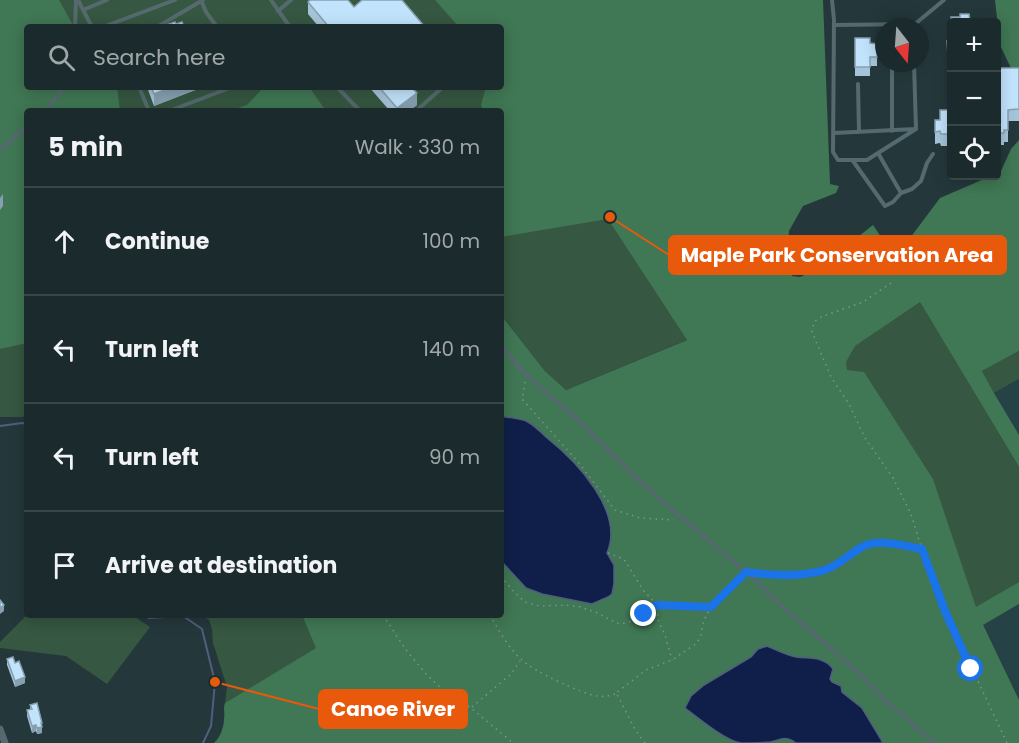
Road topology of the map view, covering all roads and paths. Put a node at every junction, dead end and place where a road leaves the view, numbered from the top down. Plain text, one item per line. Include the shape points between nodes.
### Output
1 (77, 0) edge
2 (107, 0) edge
3 (176, 0) edge
4 (202, 0) edge
5 (271, 0) edge
6 (291, 0) edge
7 (832, 0) edge
8 (944, 0) edge
9 (83, 10) junction
10 (278, 11) junction
11 (924, 18) edge
12 (75, 24) edge
13 (90, 24) edge
14 (111, 24) edge
15 (162, 24) edge
16 (215, 24) edge
17 (288, 24) edge
18 (834, 25) junction
19 (875, 26) edge
20 (892, 72) edge
21 (914, 72) edge
22 (858, 84) dead end
23 (62, 90) edge
24 (141, 90) edge
25 (224, 90) edge
26 (340, 90) edge
27 (440, 90) edge
28 (48, 108) edge
29 (148, 108) edge
30 (177, 108) edge
31 (357, 108) edge
32 (419, 108) edge
33 (24, 129) edge
34 (916, 129) junction
35 (892, 130) junction
36 (859, 132) junction
37 (834, 133) junction
38 (0, 150) edge
39 (878, 153) junction
40 (933, 154) dead end
41 (853, 160) junction
42 (901, 193) junction
43 (891, 283) dead end
44 (504, 349) edge
45 (526, 375) junction
46 (685, 520) junction
47 (922, 549) junction
48 (608, 553) dead end
49 (746, 572) junction
50 (504, 580) edge
51 (657, 605) junction
52 (711, 607) junction
53 (385, 618) edge
54 (492, 618) edge
55 (521, 660) junction
56 (672, 660) junction
57 (616, 693) junction
58 (471, 708) junction
59 (0, 729) edge
60 (4, 743) edge
61 (513, 743) edge
62 (645, 743) edge
63 (935, 743) edge
64 (1007, 743) edge

1 - 9 lane
1 - 12 lane
2 - 9 lane
3 - 14 lane
4 - 15 lane
4 - 16 lane
5 - 10 lane
6 - 10 lane
7 - 18 lane
8 - 11 lane
9 - 13 lane
10 - 17 lane
18 - 19 lane
18 - 37 lane
20 - 35 lane
21 - 34 lane
22 - 36 lane
23 - 28 lane
24 - 29 lane
25 - 30 lane
26 - 31 lane
27 - 32 lane
33 - 38 lane
34 - 35 lane
34 - 39 lane
35 - 36 lane
36 - 37 lane
37 - 41 lane via 833,152 838,160
39 - 41 lane via 867,160
39 - 42 lane
40 - 42 lane via 921,181
41 - 42 lane via 885,206
43 - 47 path via 864,302 820,317 812,331 831,377 911,513
44 - 45 lane
45 - 46 lane
45 - 46 path via 522,399 615,510 640,518
46 - 49 lane
47 - 49 path via 873,544 818,572 785,576
47 - 64 path via 945,611
48 - 51 path via 624,559
49 - 52 path
49 - 63 lane
50 - 51 path via 525,602 580,607 621,624
51 - 52 path
51 - 56 path
52 - 56 path via 697,644
53 - 58 path via 426,674
54 - 55 path
55 - 57 path via 596,696
55 - 58 path via 511,674
56 - 57 path via 646,670
57 - 62 path
58 - 61 path
59 - 60 street

